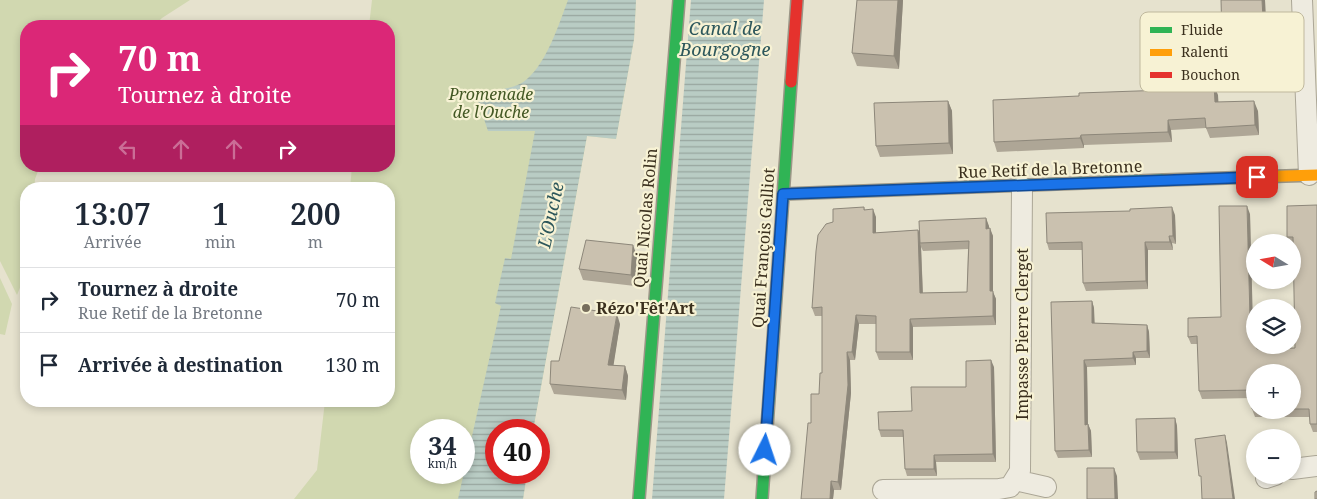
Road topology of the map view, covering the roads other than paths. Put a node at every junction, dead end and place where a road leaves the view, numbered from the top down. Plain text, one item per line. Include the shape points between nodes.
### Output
1 (679, 0) edge
2 (797, 0) edge
3 (1304, 32) edge
4 (1313, 175) edge
5 (1022, 187) junction
6 (783, 194) junction
7 (1317, 466) edge
8 (1301, 468) edge
9 (1015, 480) junction
10 (1046, 487) dead end
11 (882, 490) dead end
12 (639, 499) edge
13 (762, 499) edge

1 - 12 street, Quai Nicolas Rolin
2 - 6 street, Quai François Galliot
3 - 4 street
4 - 5 street, Rue Retif de la Bretonne
5 - 6 street, Rue Retif de la Bretonne
5 - 9 street, Impasse Pierre Clerget via 1022,461
6 - 13 street, Quai François Galliot
7 - 8 street
9 - 10 street
9 - 11 street via 1010,487 998,489

